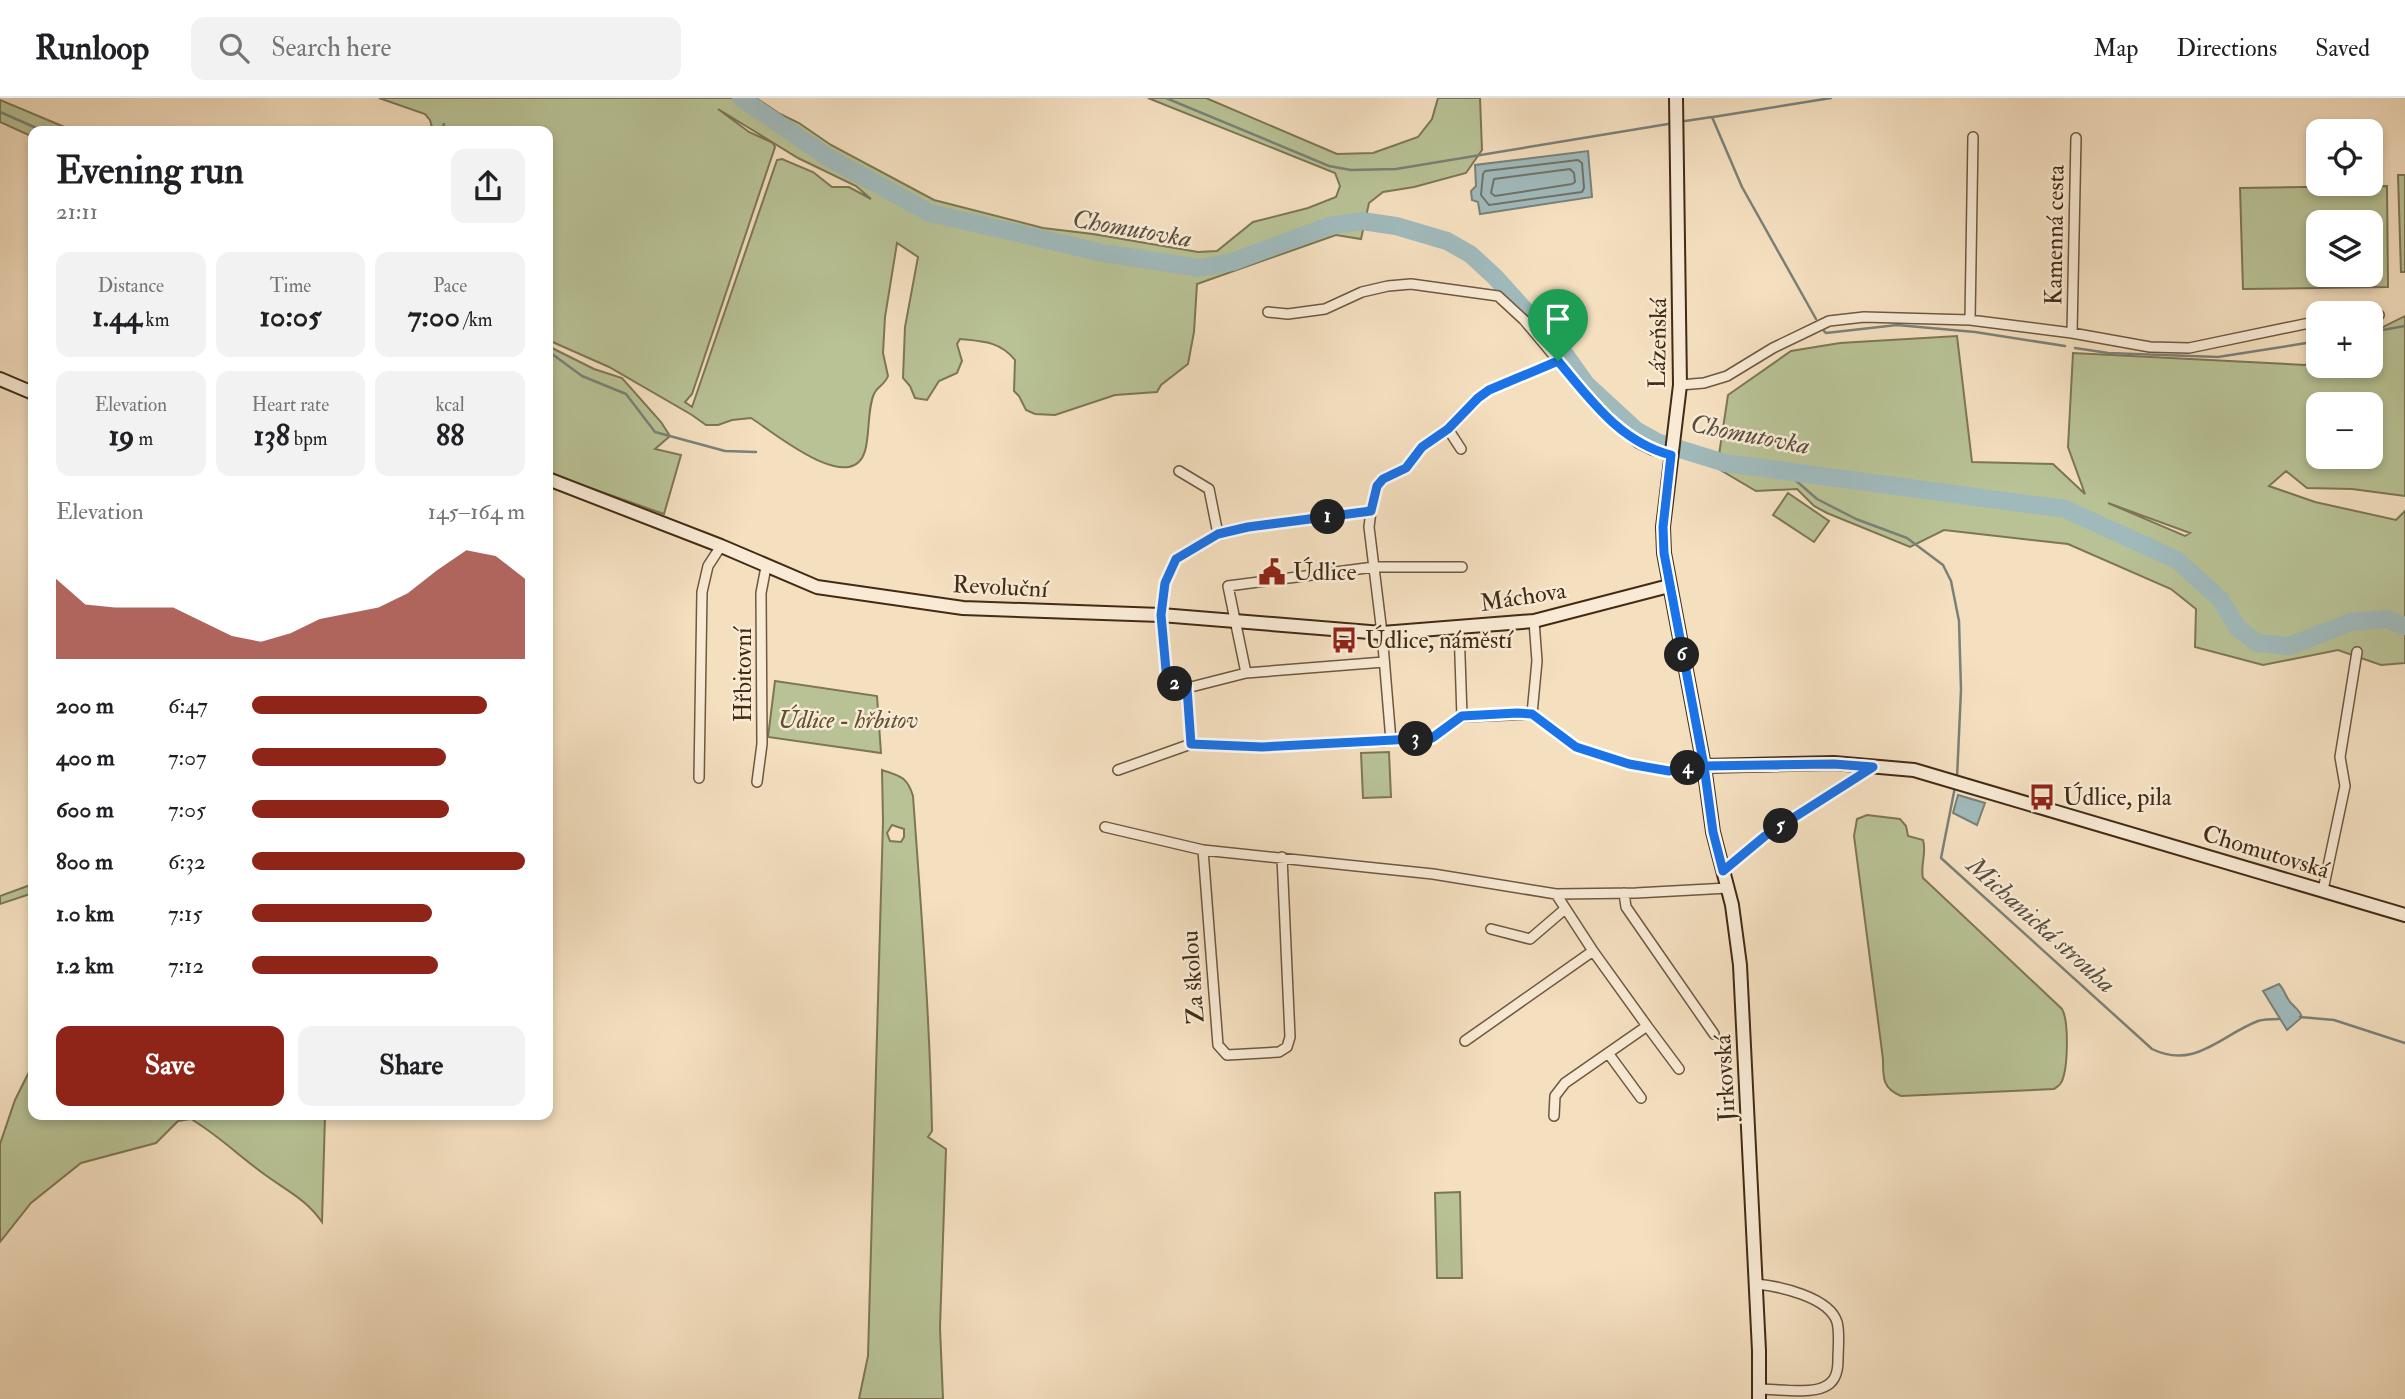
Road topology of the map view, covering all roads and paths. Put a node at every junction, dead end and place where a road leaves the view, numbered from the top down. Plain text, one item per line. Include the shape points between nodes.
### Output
1 (1676, 98) edge
2 (1973, 138) dead end
3 (2076, 138) dead end
4 (1268, 312) dead end
5 (1970, 320) junction
6 (2306, 324) edge
7 (2072, 333) junction
8 (1558, 361) junction
9 (0, 379) edge
10 (1680, 385) junction
11 (28, 391) edge
12 (1448, 429) junction
13 (1461, 449) dead end
14 (1672, 449) junction
15 (1179, 471) dead end
16 (553, 481) edge
17 (1371, 511) junction
18 (1218, 534) junction
19 (721, 546) junction
20 (766, 567) junction
21 (1374, 567) junction
22 (1462, 567) dead end
23 (1669, 586) junction
24 (1161, 615) junction
25 (1534, 621) junction
26 (1237, 622) junction
27 (1459, 627) junction
28 (1382, 633) junction
29 (2357, 652) dead end
30 (1384, 662) junction
31 (1246, 673) junction
32 (1187, 688) junction
33 (1532, 714) junction
34 (1462, 716) junction
35 (1391, 741) junction
36 (1191, 744) junction
37 (1704, 766) junction
38 (1873, 767) junction
39 (1118, 770) dead end
40 (699, 778) dead end
41 (757, 782) dead end
42 (1105, 827) dead end
43 (1203, 850) junction
44 (1282, 857) junction
45 (1723, 871) junction
46 (1727, 888) junction
47 (2323, 890) junction
48 (1624, 893) junction
49 (1556, 894) junction
50 (1565, 909) junction
51 (2405, 915) edge
52 (1491, 929) dead end
53 (1593, 951) junction
54 (1647, 1026) junction
55 (1714, 1034) dead end
56 (1465, 1041) dead end
57 (1608, 1053) junction
58 (1679, 1069) dead end
59 (1641, 1098) dead end
60 (1554, 1116) dead end
61 (1756, 1284) junction
62 (1759, 1394) edge

1 - 10 street, Lázeňská
2 - 5 street
3 - 7 street, Kamenná cesta
4 - 8 street via 1325,309 1388,286 1497,296
5 - 7 street, Kamenná cesta
5 - 10 street, Kamenná cesta via 1864,317 1829,321 1727,376
6 - 7 street, Kamenná cesta via 2189,348 2150,347
8 - 12 street via 1489,390
8 - 14 street via 1601,412 1626,433 1652,450
9 - 11 street
10 - 14 street, Lázeňská
12 - 13 street
12 - 17 street via 1422,447 1406,468 1383,479
14 - 23 street, Lázeňská via 1663,527
15 - 18 street via 1209,489
16 - 19 street, Revoluční
17 - 18 street
17 - 21 street
18 - 24 street via 1176,559 1165,583
19 - 20 street, Revoluční
19 - 40 street via 708,566 702,593
20 - 24 street, Revoluční via 817,587 963,608
20 - 41 street, Hřbitovní via 761,593 762,744
21 - 22 street
21 - 26 street via 1228,586
21 - 28 street
23 - 25 street, Máchova
23 - 37 street, Jirkovská
24 - 26 street, Revoluční
24 - 32 street via 1167,681
25 - 27 street, Máchova
25 - 33 street via 1537,661
26 - 28 street, Máchova
26 - 31 street
27 - 28 street, Máchova
27 - 34 street
28 - 30 street
29 - 47 street via 2340,757 2345,786
30 - 31 street
30 - 35 street
31 - 32 street
32 - 36 street
33 - 34 street
33 - 37 street via 1576,747 1629,764 1669,771
34 - 35 street via 1432,738
35 - 36 street via 1262,747
36 - 39 street
37 - 38 street, Chomutovská
37 - 45 street, Jirkovská
38 - 45 street via 1765,836
38 - 47 street, Chomutovská via 1914,770
42 - 43 street
43 - 44 street
43 - 44 street, Za školou via 1218,1045 1227,1055 1279,1052 1290,1037
44 - 49 street
45 - 46 street, Jirkovská
46 - 48 street
46 - 61 street, Jirkovská via 1740,965
47 - 51 street, Chomutovská
48 - 49 street
48 - 55 street via 1626,907
49 - 50 street
50 - 52 street via 1530,939
50 - 53 street
53 - 54 street
53 - 56 street
54 - 57 street
54 - 58 street
57 - 59 street
57 - 60 street via 1565,1083 1555,1096
61 - 62 street, Jirkovská
61 - 62 street via 1822,1304 1833,1314 1838,1329 1838,1367 1828,1386

